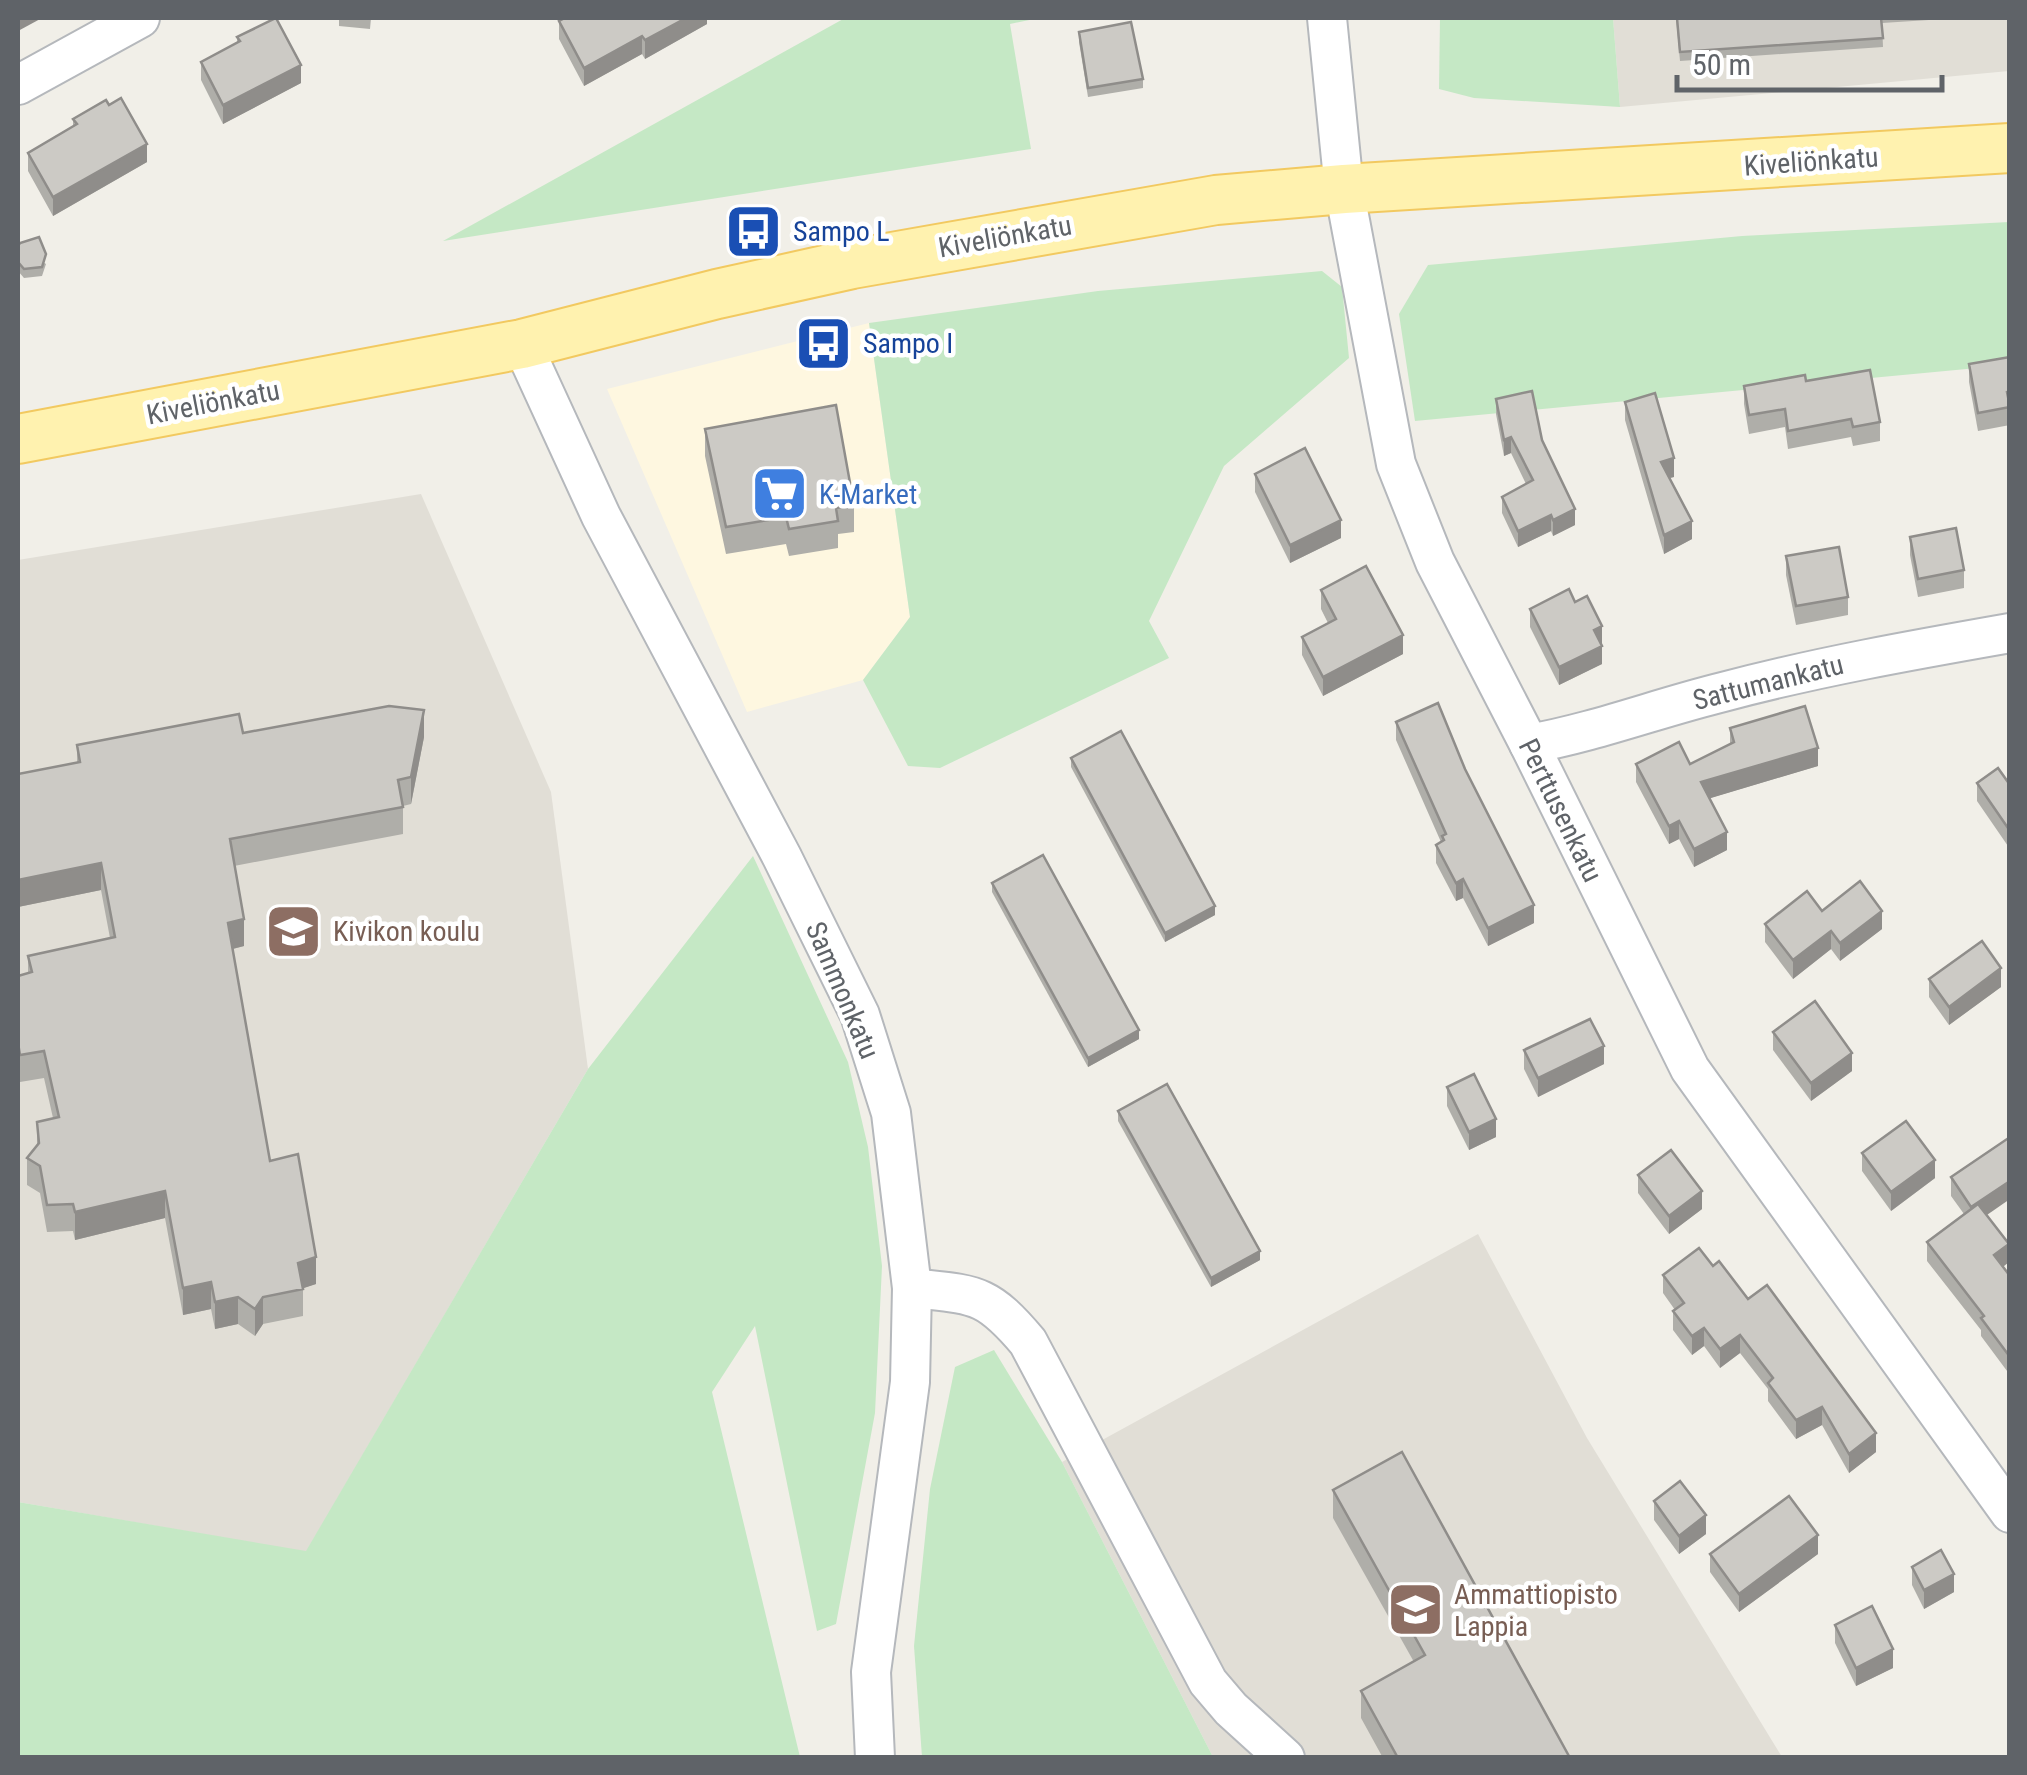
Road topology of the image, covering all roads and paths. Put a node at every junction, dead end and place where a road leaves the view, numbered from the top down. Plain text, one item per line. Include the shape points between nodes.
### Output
1 (1327, 18) edge
2 (126, 21) edge
3 (18, 85) edge
4 (2010, 148) edge
5 (1344, 189) junction
6 (522, 344) junction
7 (18, 439) edge
8 (2010, 633) edge
9 (1530, 744) junction
10 (912, 1288) junction
11 (2010, 1513) edge
12 (875, 1758) edge
13 (1285, 1758) edge

1 - 5 street, Perttusenkatu
2 - 3 street
4 - 5 main road, Kiveliönkatu
5 - 6 main road, Kiveliönkatu via 1216,200 852,264
5 - 9 street, Perttusenkatu via 1396,464 1435,562
6 - 7 main road, Kiveliönkatu
6 - 10 street, Sammonkatu via 602,516 860,1015 891,1113
8 - 9 street, Sattumankatu via 1864,658
9 - 11 street, Perttusenkatu via 1690,1069
10 - 12 street, Sammonkatu via 910,1382 871,1672
10 - 13 street via 969,1295 999,1308 1028,1342 1208,1682

